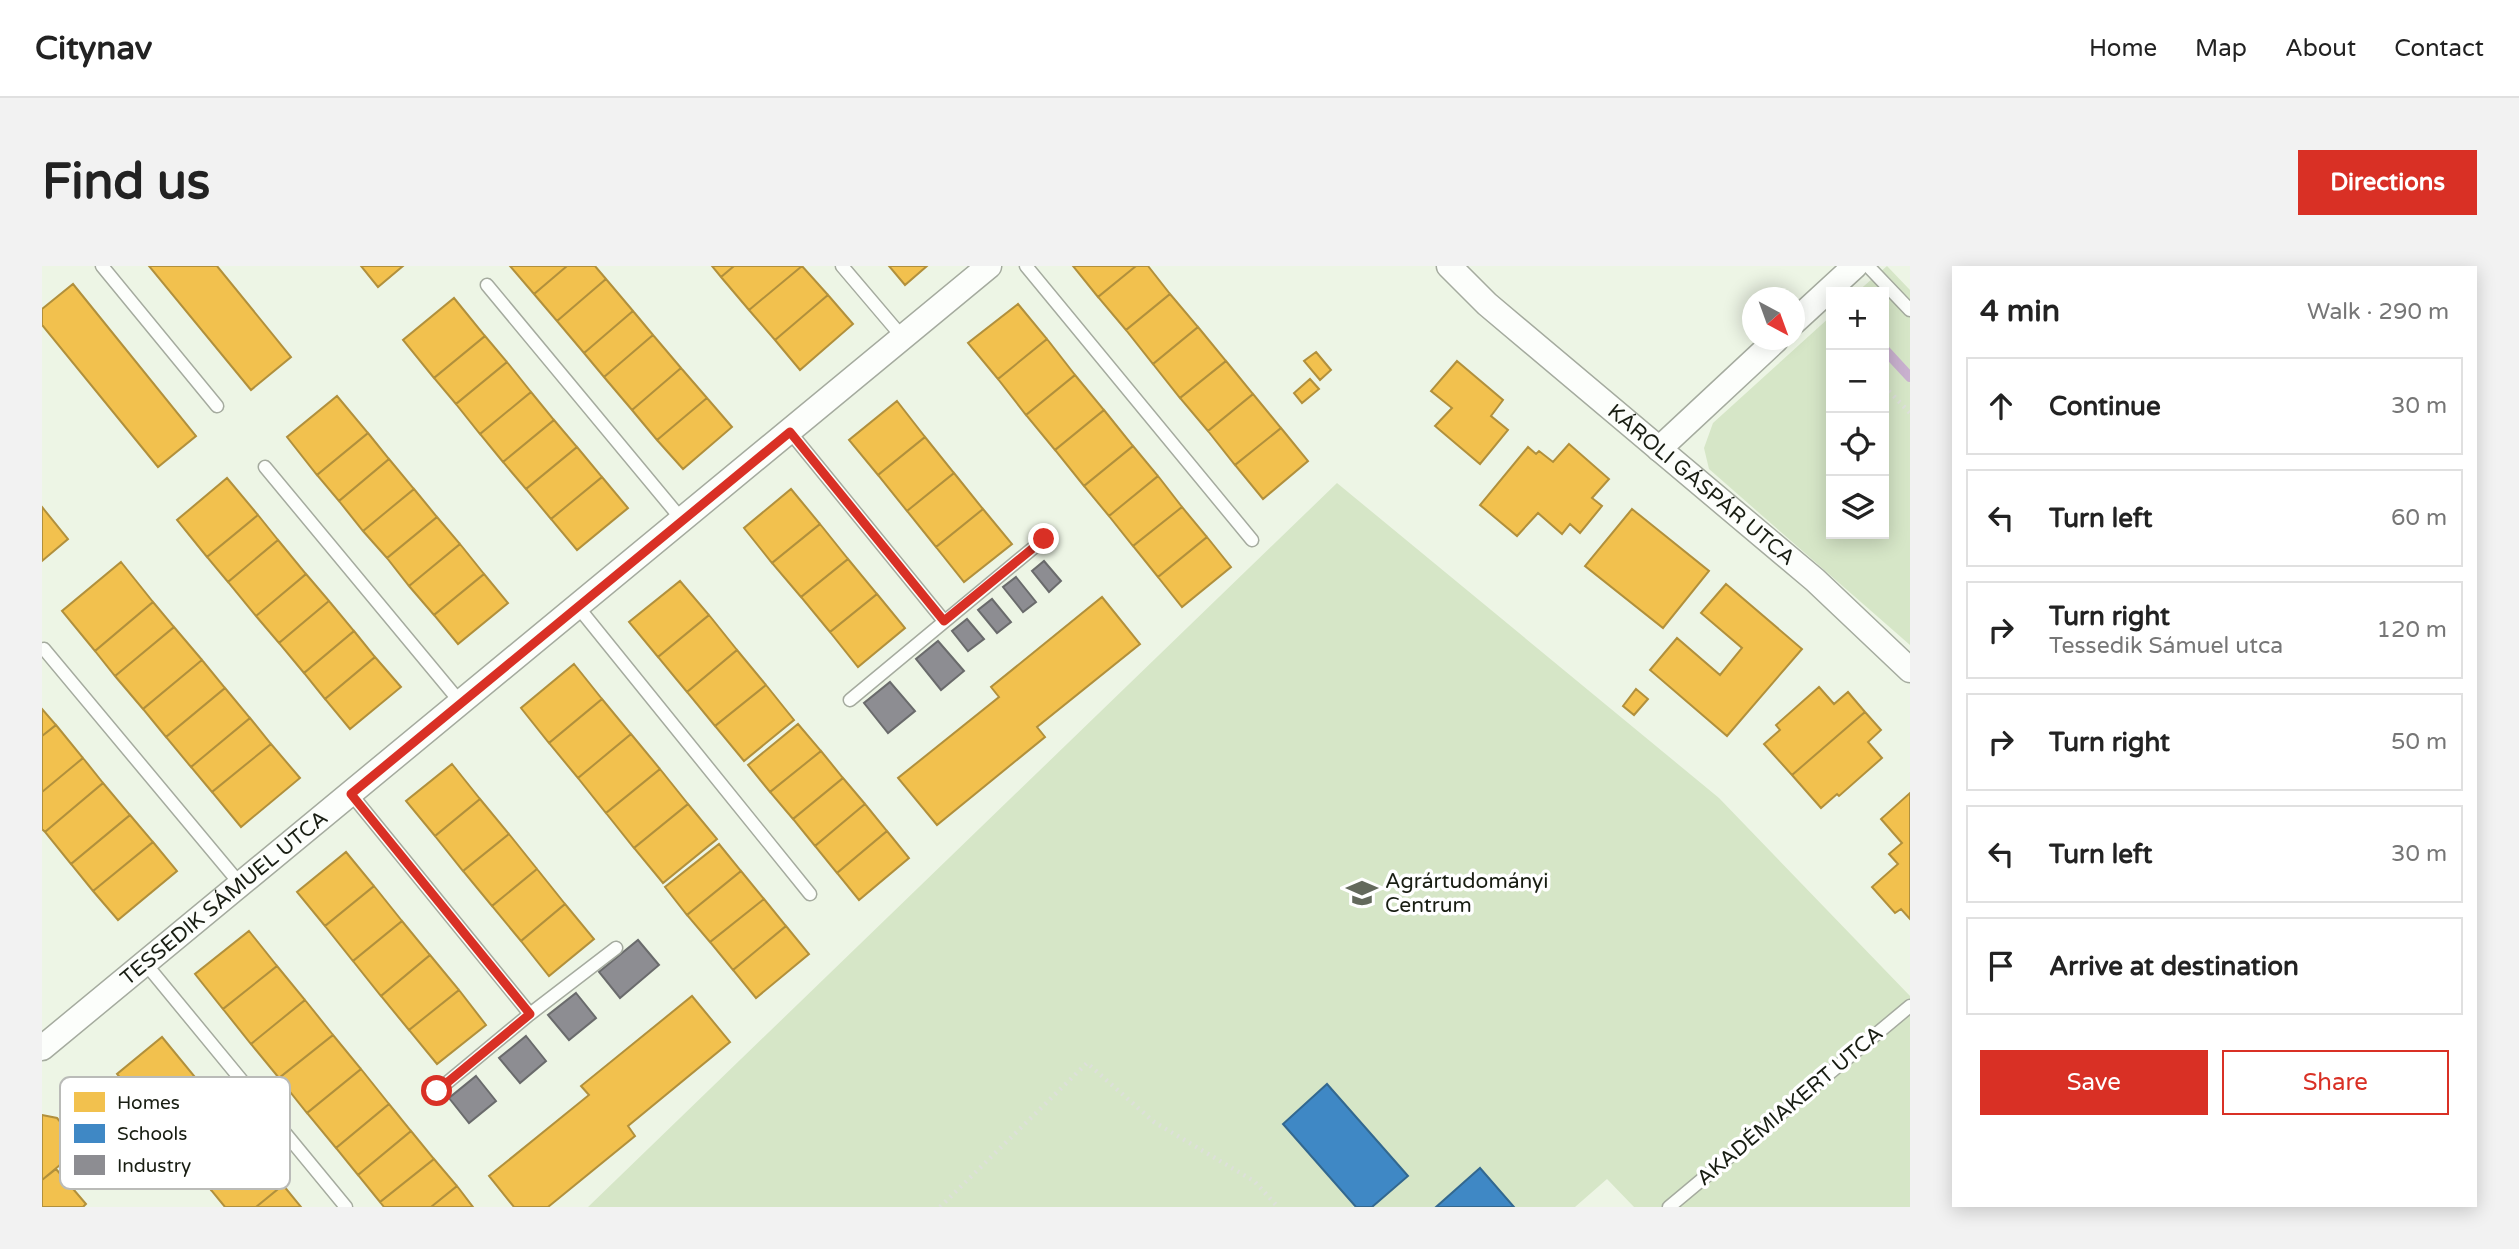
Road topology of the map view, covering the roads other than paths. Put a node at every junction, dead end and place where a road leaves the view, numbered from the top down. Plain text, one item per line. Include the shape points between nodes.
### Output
1 (102, 266) edge
2 (842, 266) edge
3 (989, 266) edge
4 (1026, 266) edge
5 (1448, 266) edge
6 (1855, 266) edge
7 (1868, 266) edge
8 (487, 285) dead end
9 (1910, 310) edge
10 (1805, 312) edge
11 (904, 339) junction
12 (1765, 350) edge
13 (217, 406) dead end
14 (790, 432) junction
15 (1659, 449) junction
16 (265, 467) dead end
17 (683, 521) junction
18 (1044, 539) dead end
19 (1252, 540) dead end
20 (578, 607) junction
21 (944, 621) junction
22 (44, 649) dead end
23 (1910, 670) edge
24 (850, 700) dead end
25 (461, 703) junction
26 (351, 794) junction
27 (241, 885) junction
28 (810, 894) dead end
29 (616, 948) dead end
30 (145, 963) junction
31 (1910, 1006) edge
32 (530, 1014) junction
33 (42, 1048) edge
34 (239, 1077) edge
35 (437, 1091) dead end
36 (290, 1139) edge
37 (346, 1207) edge
38 (1670, 1207) edge

1 - 13 lane
2 - 11 lane
3 - 11 street, TESSEDIK SÁMUEL UTCA
4 - 19 lane
5 - 15 street, KÁROLI GÁSPÁR UTCA
6 - 10 street
7 - 9 lane
8 - 17 lane
11 - 14 street, TESSEDIK SÁMUEL UTCA
12 - 15 street
14 - 17 street, TESSEDIK SÁMUEL UTCA
14 - 21 lane
15 - 23 street, KÁROLI GÁSPÁR UTCA via 1815,580
16 - 25 lane
17 - 20 street, TESSEDIK SÁMUEL UTCA
18 - 21 lane
20 - 25 street, TESSEDIK SÁMUEL UTCA
20 - 28 lane
21 - 24 lane
22 - 27 lane
25 - 26 street, TESSEDIK SÁMUEL UTCA
26 - 27 street, TESSEDIK SÁMUEL UTCA
26 - 32 lane
27 - 30 street, TESSEDIK SÁMUEL UTCA
29 - 32 lane
30 - 33 street, TESSEDIK SÁMUEL UTCA
30 - 34 lane
31 - 38 lane, AKADÉMIAKERT UTCA
32 - 35 lane
36 - 37 lane

